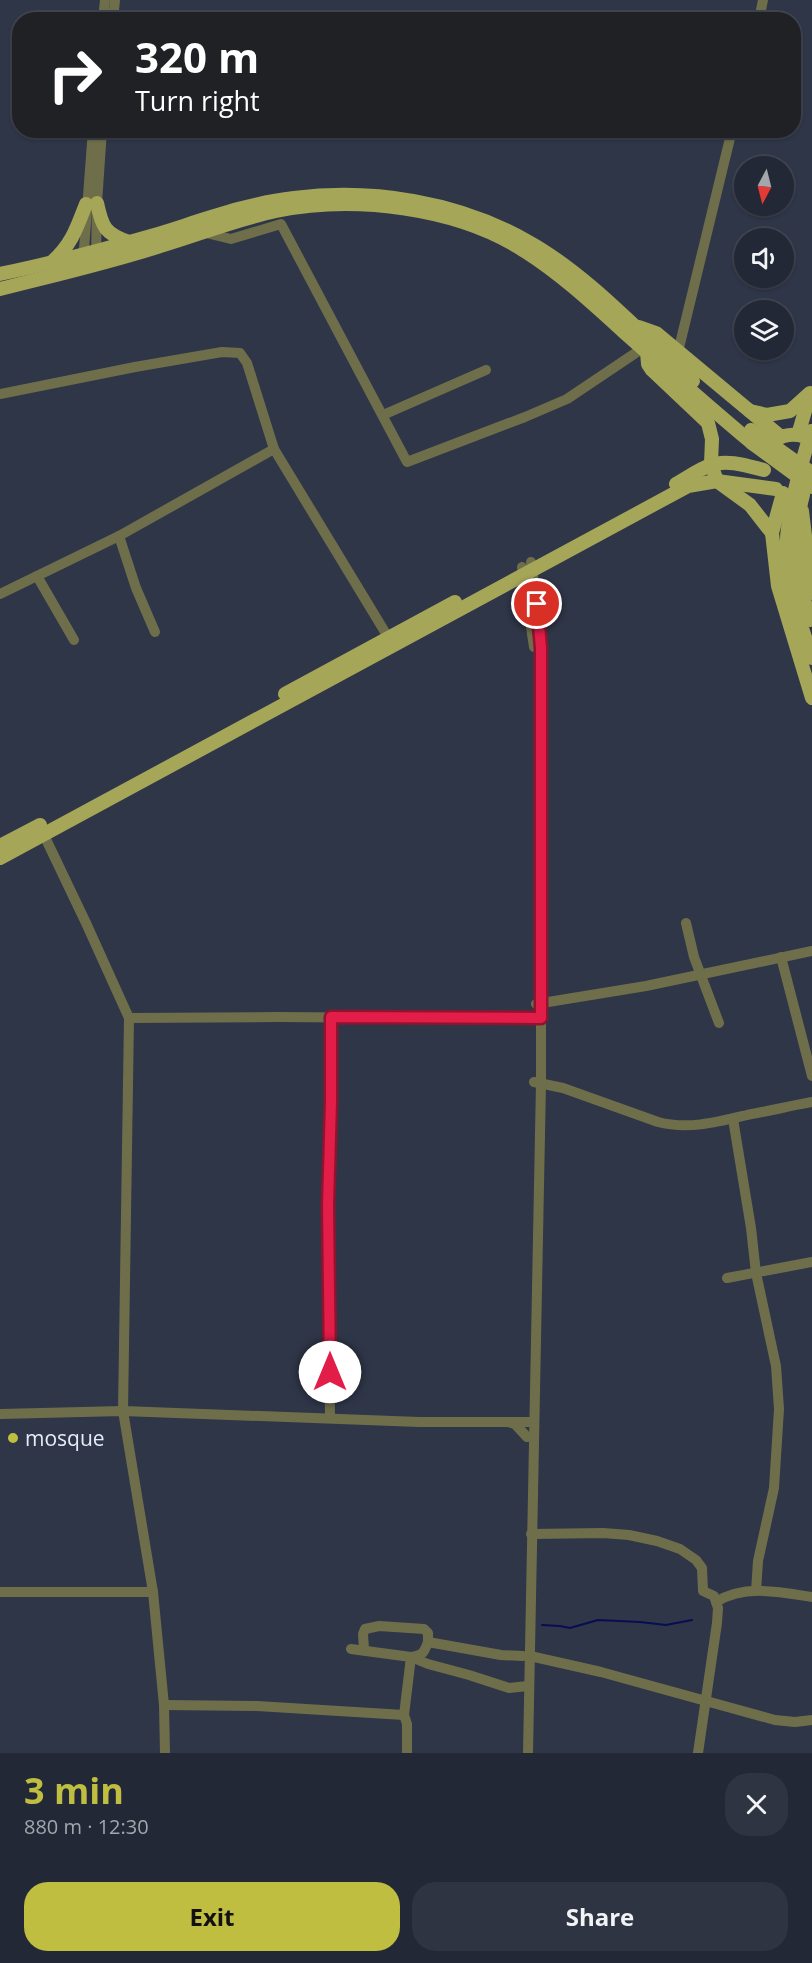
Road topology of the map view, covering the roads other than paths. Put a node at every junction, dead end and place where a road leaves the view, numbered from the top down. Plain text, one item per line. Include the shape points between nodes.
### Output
1 (93, 138) edge
2 (101, 138) edge
3 (730, 138) edge
4 (92, 204) junction
5 (201, 232) junction
6 (129, 242) junction
7 (89, 259) junction
8 (51, 262) junction
9 (0, 274) edge
10 (0, 289) edge
11 (636, 326) junction
12 (645, 350) junction
13 (678, 352) junction
14 (486, 370) dead end
15 (811, 390) edge
16 (0, 394) edge
17 (747, 410) junction
18 (382, 415) junction
19 (808, 434) edge
20 (752, 436) junction
21 (781, 437) junction
22 (274, 449) junction
23 (812, 460) edge
24 (711, 465) junction
25 (764, 470) junction
26 (812, 473) edge
27 (717, 481) junction
28 (780, 491) junction
29 (808, 492) edge
30 (772, 533) junction
31 (118, 536) junction
32 (527, 569) junction
33 (810, 573) edge
34 (37, 576) junction
35 (812, 593) edge
36 (0, 594) edge
37 (812, 628) edge
38 (155, 632) dead end
39 (388, 637) junction
40 (74, 640) dead end
41 (812, 658) edge
42 (812, 699) edge
43 (43, 833) junction
44 (0, 846) edge
45 (0, 858) edge
46 (686, 923) dead end
47 (812, 951) edge
48 (781, 957) junction
49 (702, 974) junction
50 (538, 1004) junction
51 (331, 1017) junction
52 (129, 1018) junction
53 (537, 1019) junction
54 (719, 1023) dead end
55 (812, 1076) edge
56 (538, 1082) junction
57 (812, 1102) edge
58 (732, 1119) junction
59 (812, 1262) edge
60 (756, 1273) junction
61 (727, 1278) dead end
62 (123, 1411) junction
63 (0, 1414) edge
64 (330, 1417) junction
65 (505, 1421) junction
66 (531, 1422) junction
67 (527, 1437) junction
68 (531, 1534) junction
69 (756, 1591) junction
70 (0, 1592) edge
71 (153, 1592) junction
72 (812, 1597) edge
73 (716, 1602) junction
74 (428, 1642) junction
75 (351, 1649) dead end
76 (364, 1649) junction
77 (526, 1656) junction
78 (411, 1657) junction
79 (525, 1687) junction
80 (706, 1701) junction
81 (164, 1705) junction
82 (404, 1714) junction
83 (812, 1720) edge
84 (524, 1752) edge
85 (165, 1753) edge
86 (407, 1753) edge
87 (698, 1753) edge

1 - 4 street
2 - 4 street
3 - 13 street
4 - 6 main road via 106,230
4 - 7 street
4 - 8 main road via 64,251
5 - 7 main road via 155,248
5 - 12 main road via 275,211 319,206 384,207 430,214 473,226 524,250 572,285
5 - 18 street via 231,239 280,224
6 - 7 main road
6 - 11 main road via 293,198 400,198 449,208 528,241 572,271
7 - 8 main road
7 - 10 main road
8 - 9 main road
11 - 13 main road via 656,333
11 - 20 main road
12 - 18 street via 567,399 407,462
12 - 20 main road
12 - 24 main road via 652,370 708,423
13 - 17 main road
14 - 18 street
15 - 17 main road via 790,411 766,415
15 - 19 main road
16 - 22 street via 222,352 240,353 247,363
17 - 21 main road
19 - 21 main road
19 - 41 main road, bridge via 788,515 786,560 791,591
20 - 26 main road, bridge
20 - 29 main road, bridge
21 - 25 main road via 767,450
22 - 31 street
22 - 39 street
23 - 37 main road, bridge via 799,508 797,553
24 - 25 main road via 741,464
24 - 27 main road
24 - 32 main road
25 - 28 main road
27 - 28 main road
27 - 30 main road via 750,505
27 - 32 main road via 688,486
28 - 29 main road
28 - 30 main road
29 - 33 main road
30 - 42 main road via 778,586
31 - 34 street
31 - 38 street
32 - 39 main road
32 - 43 main road
32 - 50 street via 541,648
33 - 35 main road
34 - 36 street
34 - 40 street
39 - 44 main road
43 - 45 main road
43 - 52 street
46 - 49 street
47 - 48 street
48 - 49 street
48 - 55 street
49 - 50 street
49 - 54 street
50 - 53 street
51 - 52 street
51 - 53 street
51 - 64 street
52 - 62 street
53 - 56 street
56 - 58 street via 673,1126
56 - 66 street
57 - 58 street
58 - 60 street
59 - 60 street
60 - 61 street
60 - 69 street via 776,1366 779,1409 774,1488 758,1561
62 - 63 street
62 - 64 street
62 - 71 street
64 - 65 street
65 - 66 street
65 - 67 street via 515,1424
66 - 67 street
66 - 68 street
67 - 77 street
68 - 73 street via 629,1535 680,1549 696,1560 702,1569 703,1591 714,1596
68 - 77 street
69 - 72 street
69 - 73 street via 732,1594
70 - 71 street
71 - 81 street
73 - 80 street via 717,1623
74 - 76 street via 424,1629 379,1626 365,1629
74 - 77 street
74 - 78 street via 422,1655
75 - 76 street
76 - 78 street
77 - 79 street
77 - 80 street
78 - 79 street via 501,1686
78 - 82 street
79 - 84 street
80 - 83 street via 775,1720
80 - 87 street
81 - 82 street
81 - 85 street
82 - 86 street

